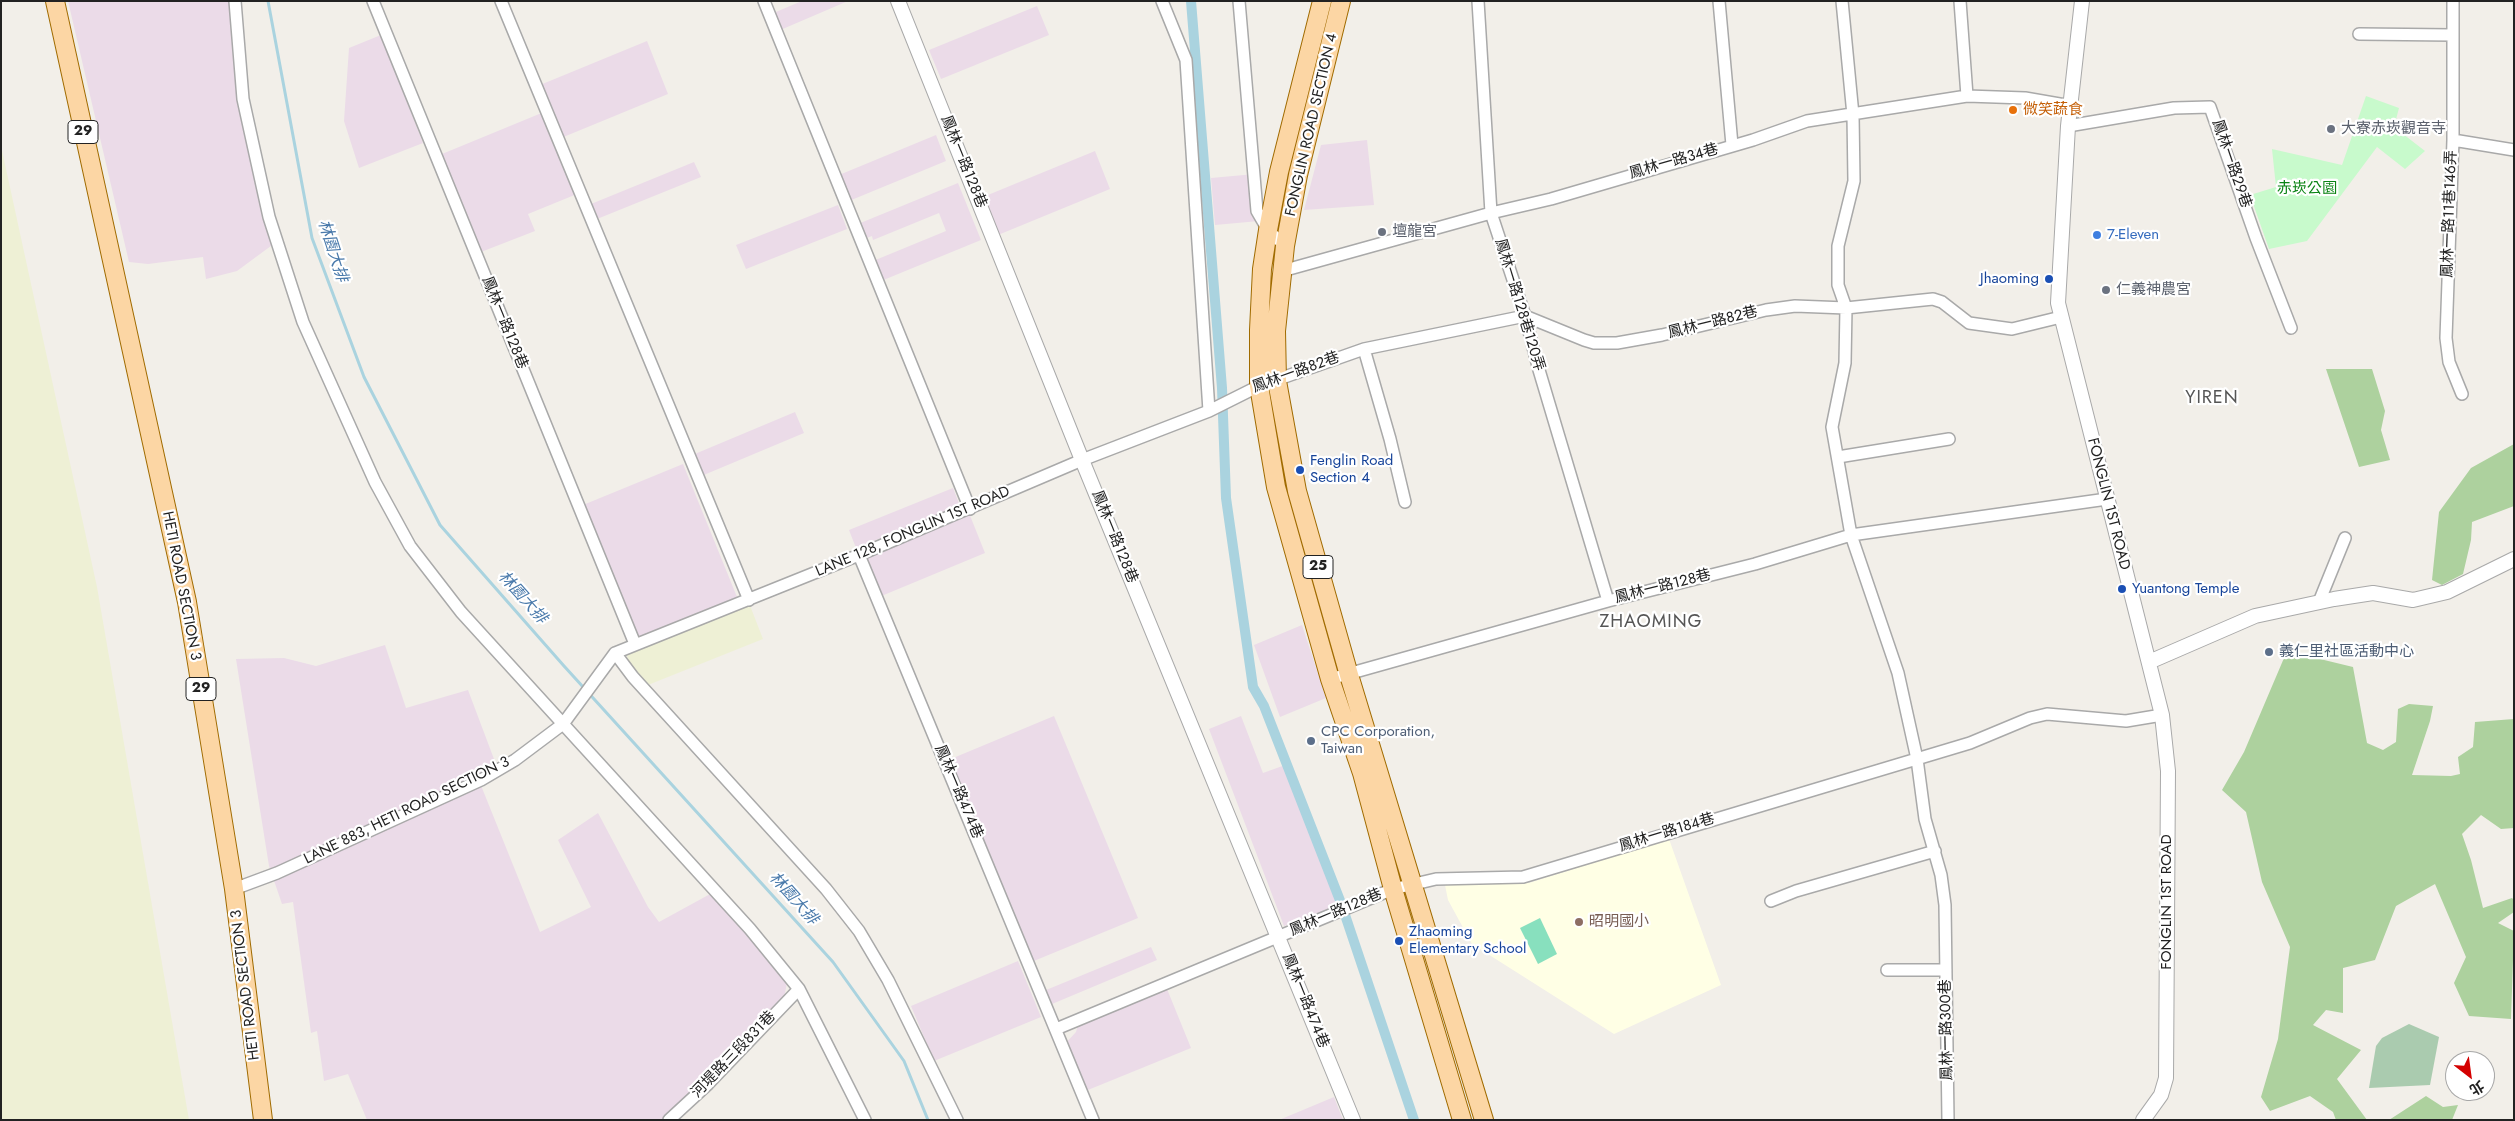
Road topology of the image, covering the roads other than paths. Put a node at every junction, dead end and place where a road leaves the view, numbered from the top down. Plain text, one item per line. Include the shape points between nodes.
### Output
1 (56, 1) edge
2 (235, 1) edge
3 (374, 1) edge
4 (502, 1) edge
5 (764, 1) edge
6 (898, 1) edge
7 (1162, 1) edge
8 (1240, 1) edge
9 (1322, 1) edge
10 (1341, 1) edge
11 (1478, 1) edge
12 (1719, 1) edge
13 (1842, 1) edge
14 (1960, 1) edge
15 (2082, 1) edge
16 (2453, 1) edge
17 (2359, 34) dead end
18 (2452, 35) junction
19 (1967, 96) junction
20 (2071, 106) junction
21 (1853, 115) junction
22 (2068, 126) junction
23 (2453, 140) junction
24 (1732, 145) junction
25 (2514, 150) edge
26 (1491, 213) junction
27 (1268, 230) junction
28 (1285, 246) junction
29 (1282, 271) junction
30 (1846, 308) junction
31 (1525, 316) junction
32 (2061, 317) junction
33 (2291, 328) dead end
34 (1364, 349) junction
35 (1277, 381) junction
36 (1259, 386) junction
37 (2462, 394) dead end
38 (1213, 409) junction
39 (1949, 439) dead end
40 (1838, 457) junction
41 (1082, 460) junction
42 (2107, 499) junction
43 (1405, 502) dead end
44 (970, 509) junction
45 (1851, 536) junction
46 (2345, 538) dead end
47 (859, 556) junction
48 (2514, 558) edge
49 (749, 600) junction
50 (1608, 601) junction
51 (2319, 602) junction
52 (635, 644) junction
53 (613, 655) junction
54 (2149, 662) junction
55 (1349, 675) junction
56 (1330, 678) junction
57 (2162, 715) junction
58 (566, 719) junction
59 (1917, 759) junction
60 (1935, 851) junction
61 (1413, 883) junction
62 (234, 889) junction
63 (1393, 889) junction
64 (1771, 901) dead end
65 (1279, 938) junction
66 (1887, 970) dead end
67 (1946, 970) junction
68 (799, 989) junction
69 (1056, 1029) junction
70 (264, 1120) edge
71 (669, 1120) edge
72 (865, 1120) edge
73 (957, 1120) edge
74 (1093, 1120) edge
75 (1353, 1120) edge
76 (1462, 1120) edge
77 (1484, 1120) edge
78 (1948, 1120) edge
79 (2143, 1120) edge

1 - 62 main road, HETI ROAD SECTION 3 / 29 via 187,602
2 - 58 street via 243,99 268,217 303,322 367,464 410,546 461,612
3 - 52 street, 鳳林一路128巷
4 - 49 street
5 - 44 street
6 - 41 street, 鳳林一路128巷
7 - 38 street via 1186,60
8 - 27 street via 1257,211
9 - 27 main road, FONGLIN ROAD SECTION 4 / 25 via 1279,172
10 - 28 main road, FONGLIN ROAD SECTION 4 / 25 via 1298,174
11 - 26 street, 鳳林一路128巷120弄
12 - 24 street
13 - 21 street
14 - 19 street
15 - 20 street, FONGLIN 1ST ROAD
16 - 18 street, 鳳林一路11巷146弄
17 - 18 street
18 - 23 street, 鳳林一路11巷146弄
19 - 20 street, 鳳林一路34巷 via 2025,98
19 - 21 street, 鳳林一路34巷
20 - 22 street, FONGLIN 1ST ROAD
21 - 24 street, 鳳林一路34巷 via 1807,121
21 - 30 street via 1853,190 1838,246 1838,285
22 - 32 street, FONGLIN 1ST ROAD via 2058,284
22 - 33 street, 鳳林一路29巷 via 2174,108 2210,107
23 - 25 street
23 - 37 street, 鳳林一路11巷146弄 via 2446,338 2449,362
24 - 26 street, 鳳林一路34巷 via 1551,199
26 - 29 street, 鳳林一路34巷
26 - 31 street, 鳳林一路128巷120弄
27 - 28 street
27 - 36 main road, FONGLIN ROAD SECTION 4 / 25 via 1262,270
28 - 29 main road, FONGLIN ROAD SECTION 4 / 25
29 - 35 main road, FONGLIN ROAD SECTION 4 / 25 via 1276,331
30 - 31 street, 鳳林一路82巷 via 1795,306 1766,310 1617,344 1584,340
30 - 32 street, 鳳林一路82巷 via 1933,299 1969,323 2012,329
30 - 40 street via 1846,363 1832,426
31 - 34 street, 鳳林一路82巷
31 - 50 street, 鳳林一路128巷120弄
32 - 42 street, FONGLIN 1ST ROAD
34 - 35 street, 鳳林一路82巷
34 - 43 street
35 - 36 street, 鳳林一路82巷
35 - 55 main road, FONGLIN ROAD SECTION 4 / 25 via 1295,485
36 - 38 street, 鳳林一路82巷
36 - 56 main road, FONGLIN ROAD SECTION 4 / 25 via 1276,487
38 - 41 street, LANE 128, FONGLIN 1ST ROAD
39 - 40 street
40 - 45 street
41 - 44 street, LANE 128, FONGLIN 1ST ROAD
41 - 65 street, 鳳林一路128巷
42 - 45 street, 鳳林一路128巷
42 - 54 street, FONGLIN 1ST ROAD
44 - 47 street, LANE 128, FONGLIN 1ST ROAD
45 - 50 street, 鳳林一路128巷
45 - 59 street via 1898,673
46 - 51 street
47 - 49 street, LANE 128, FONGLIN 1ST ROAD
47 - 69 street, 鳳林一路474巷
48 - 51 street via 2447,592 2413,600 2373,593
49 - 52 street, LANE 128, FONGLIN 1ST ROAD
50 - 55 street, 鳳林一路128巷
51 - 54 street via 2255,616
52 - 53 street, LANE 128, FONGLIN 1ST ROAD
53 - 58 street, LANE 883, HETI ROAD SECTION 3
53 - 73 street via 826,888 860,931 888,980
54 - 57 street, FONGLIN 1ST ROAD
55 - 56 street, 鳳林一路128巷
55 - 61 main road, FONGLIN ROAD SECTION 4 / 25
56 - 63 main road, FONGLIN ROAD SECTION 4 / 25 via 1362,773
57 - 59 street, 鳳林一路184巷 via 2126,720 2047,714
57 - 79 street, FONGLIN 1ST ROAD via 2168,771 2166,1078 2161,1095
58 - 62 street, LANE 883, HETI ROAD SECTION 3 via 516,760 481,780 277,874
58 - 68 street
59 - 60 street via 1925,819
59 - 61 street, 鳳林一路184巷 via 1524,877 1436,879
60 - 64 street
60 - 67 street via 1945,906
61 - 63 street, 鳳林一路128巷
61 - 77 main road, FONGLIN ROAD SECTION 4 / 25
62 - 70 main road, HETI ROAD SECTION 3 / 29
63 - 65 street, 鳳林一路128巷
63 - 76 main road, FONGLIN ROAD SECTION 4 / 25
65 - 69 street, 鳳林一路474巷
65 - 75 street, 鳳林一路474巷
66 - 67 street, 鳳林一路300巷
67 - 78 street, 鳳林一路300巷
68 - 71 street, 河堤路三段831巷
68 - 72 street
69 - 74 street, 鳳林一路474巷

